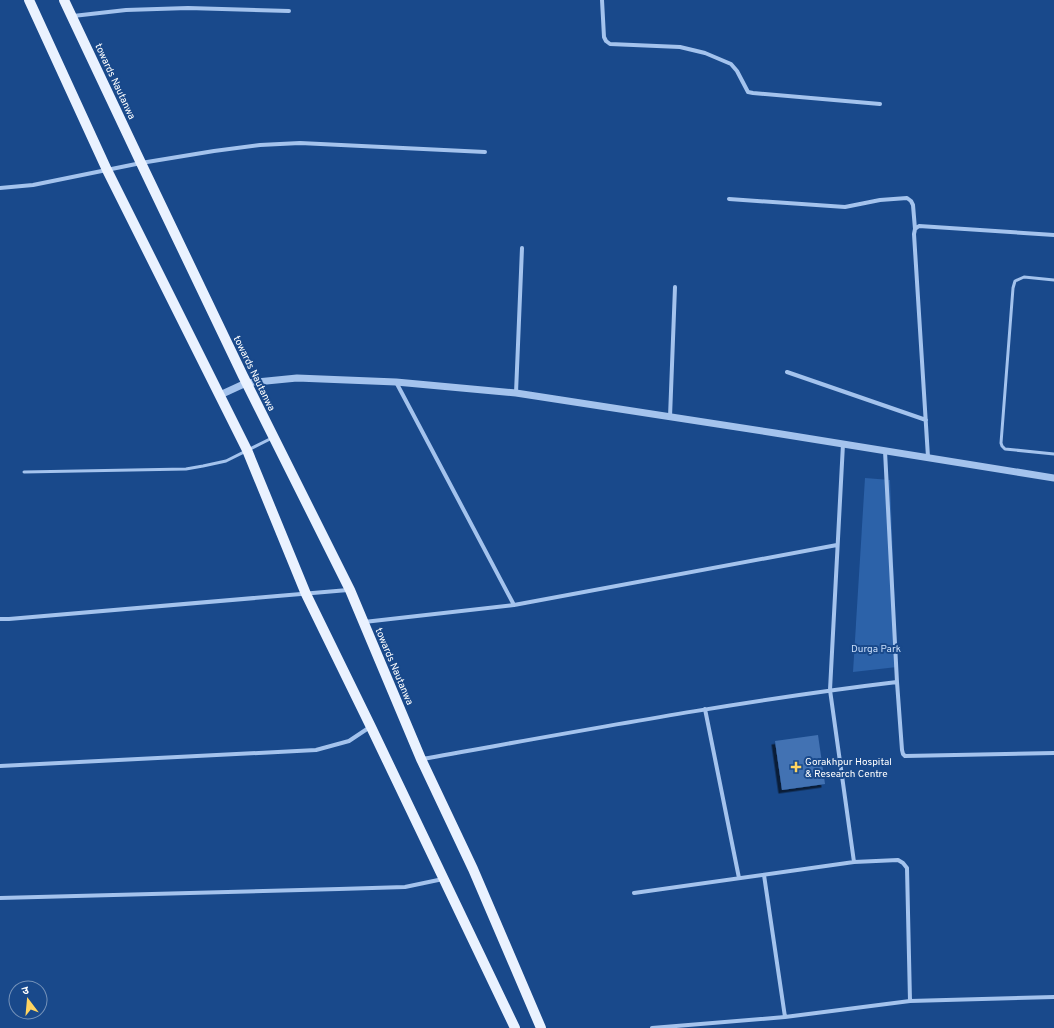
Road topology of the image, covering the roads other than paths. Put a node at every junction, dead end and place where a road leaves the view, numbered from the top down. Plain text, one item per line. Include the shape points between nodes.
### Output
1 (29, 0) edge
2 (64, 0) edge
3 (602, 0) edge
4 (289, 11) dead end
5 (72, 16) junction
6 (880, 104) dead end
7 (485, 152) dead end
8 (141, 163) junction
9 (107, 170) junction
10 (0, 188) edge
11 (729, 199) dead end
12 (915, 229) junction
13 (1054, 235) edge
14 (522, 248) dead end
15 (1054, 280) edge
16 (675, 288) dead end
17 (787, 372) dead end
18 (396, 382) junction
19 (246, 383) junction
20 (516, 393) junction
21 (220, 395) junction
22 (670, 417) junction
23 (926, 420) junction
24 (274, 438) junction
25 (843, 444) junction
26 (248, 450) junction
27 (884, 450) junction
28 (1054, 454) edge
29 (928, 458) junction
30 (24, 472) dead end
31 (1054, 478) edge
32 (837, 545) junction
33 (350, 590) junction
34 (306, 594) junction
35 (514, 605) junction
36 (0, 619) edge
37 (364, 622) junction
38 (897, 682) junction
39 (830, 690) junction
40 (705, 709) junction
41 (371, 727) junction
42 (1054, 753) edge
43 (421, 759) junction
44 (0, 766) edge
45 (854, 862) junction
46 (764, 875) junction
47 (739, 878) junction
48 (444, 879) junction
49 (634, 893) dead end
50 (0, 898) edge
51 (1054, 997) edge
52 (910, 1001) junction
53 (785, 1017) junction
54 (515, 1028) edge
55 (541, 1028) edge
56 (652, 1028) edge

1 - 9 main road
2 - 5 main road, towards Nautanwa
3 - 6 street via 604,37 610,44 680,47 706,53 731,64 748,92
4 - 5 street via 188,8 126,10
5 - 8 main road, towards Nautanwa
7 - 8 street via 300,143 260,145
8 - 9 street
8 - 19 main road, towards Nautanwa
9 - 10 street via 33,185
9 - 21 main road
11 - 12 street via 845,206 907,198 913,205
12 - 13 street via 919,226
12 - 23 street
14 - 20 street
15 - 28 lane via 1024,277 1015,281 1001,443 1004,449
16 - 22 street
17 - 23 street
18 - 19 street via 297,378
18 - 20 street
18 - 35 street
19 - 21 street
19 - 24 main road, towards Nautanwa
20 - 22 street
21 - 26 main road
22 - 25 street
23 - 29 street
24 - 26 lane
24 - 33 main road, towards Nautanwa
25 - 27 street
25 - 32 street
26 - 30 lane via 226,461 186,469
26 - 34 main road
27 - 29 street
27 - 38 street
29 - 31 street
32 - 35 street
32 - 39 street
33 - 34 street
33 - 37 main road, towards Nautanwa
34 - 36 street
34 - 41 main road
35 - 37 street
37 - 43 main road, towards Nautanwa
38 - 39 street
38 - 42 street via 902,750 906,756
39 - 40 street
39 - 45 street
40 - 43 street
40 - 47 street
41 - 44 street via 349,740 316,750
41 - 48 main road
43 - 55 main road, towards Nautanwa via 473,869
45 - 46 street
45 - 52 street via 898,860 906,868
46 - 47 street
46 - 53 street
47 - 49 street
48 - 50 street via 405,887
48 - 54 main road
51 - 52 street
52 - 53 street
53 - 56 street

